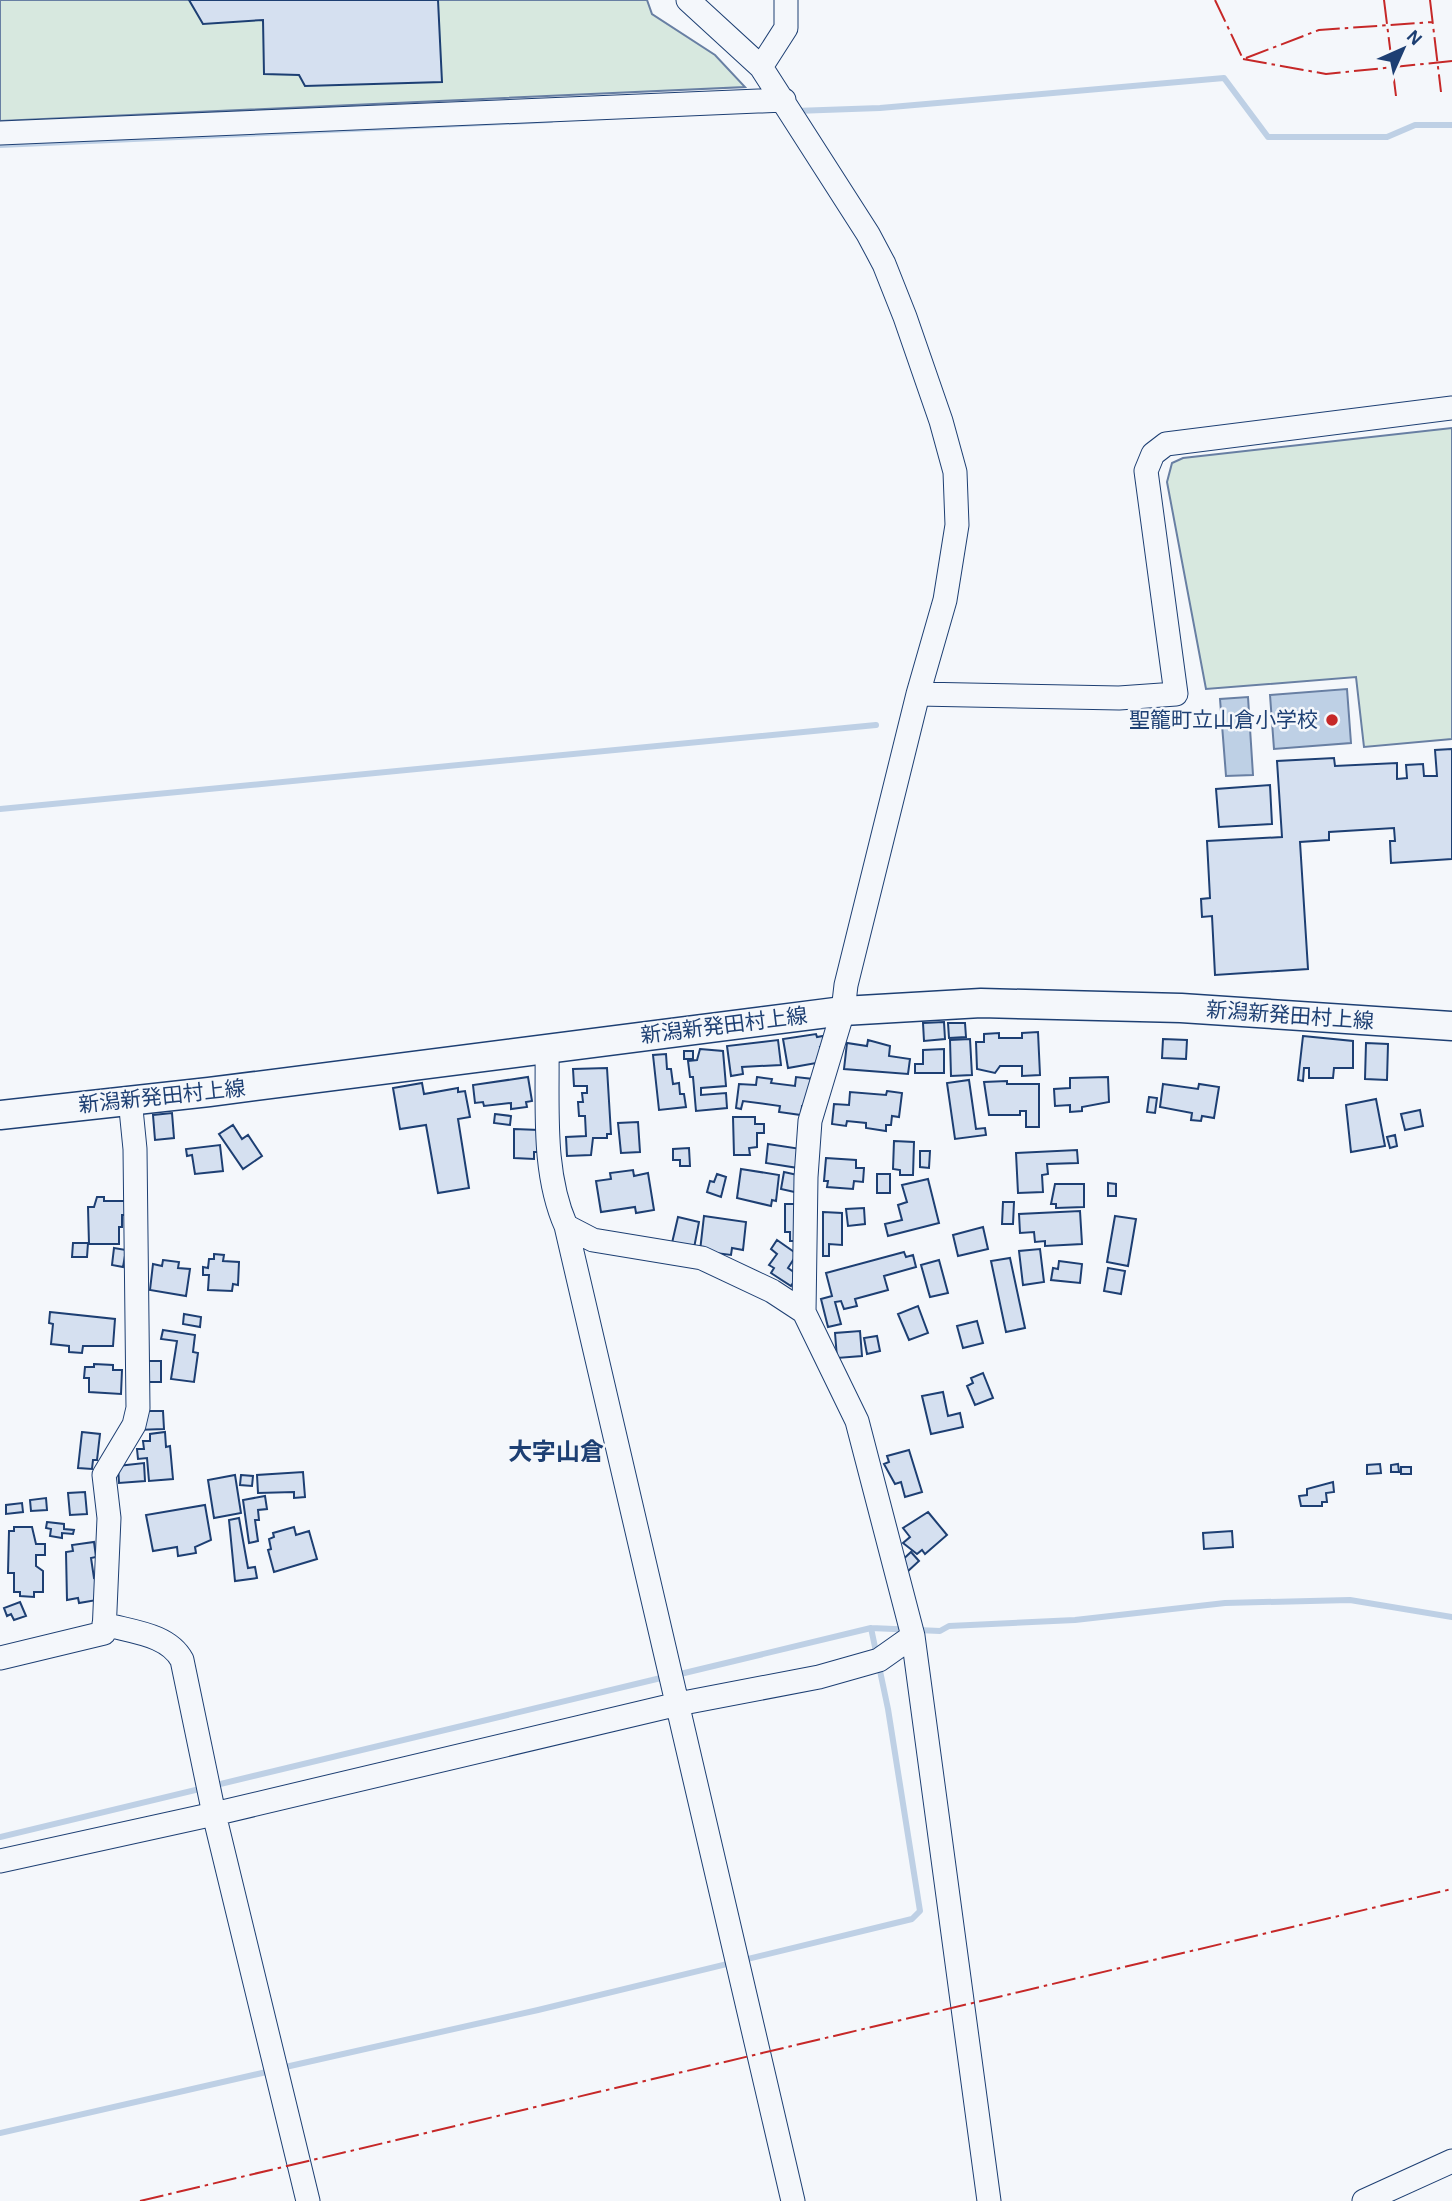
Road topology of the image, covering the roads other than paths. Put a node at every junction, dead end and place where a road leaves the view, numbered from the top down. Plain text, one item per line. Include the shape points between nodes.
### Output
1 (688, 0) edge
2 (786, 0) edge
3 (761, 67) junction
4 (784, 100) junction
5 (0, 133) edge
6 (1452, 408) edge
7 (918, 694) junction
8 (843, 1011) junction
9 (1452, 1026) edge
10 (547, 1049) junction
11 (130, 1099) junction
12 (0, 1115) edge
13 (566, 1226) junction
14 (804, 1312) junction
15 (104, 1624) junction
16 (913, 1636) junction
17 (0, 1658) edge
18 (678, 1704) junction
19 (214, 1814) junction
20 (0, 1861) edge
21 (1452, 2161) edge
22 (308, 2201) edge
23 (793, 2201) edge
24 (989, 2201) edge
25 (1364, 2201) edge

1 - 3 street
2 - 3 street via 786,28
3 - 4 street
4 - 5 street
4 - 7 street via 884,264 937,408 954,472 957,525 947,588
6 - 7 street via 1167,444 1153,454 1146,471 1176,694 1119,698
7 - 8 street
8 - 9 main road, 新潟新発田村上線 via 981,1003 1181,1008
8 - 10 main road, 新潟新発田村上線
8 - 14 street via 810,1121
10 - 11 main road, 新潟新発田村上線
10 - 13 street via 549,1160
11 - 12 main road, 新潟新発田村上線
11 - 15 street via 135,1149 138,1408 134,1425 104,1475 109,1518
13 - 14 street via 593,1240 702,1258 772,1291
13 - 18 street
14 - 16 street via 858,1421
15 - 17 street via 104,1633
15 - 19 street via 167,1642 183,1660
16 - 18 street via 879,1660 831,1674
16 - 24 street
18 - 19 street
18 - 23 street
19 - 20 street
19 - 22 street
21 - 25 street

